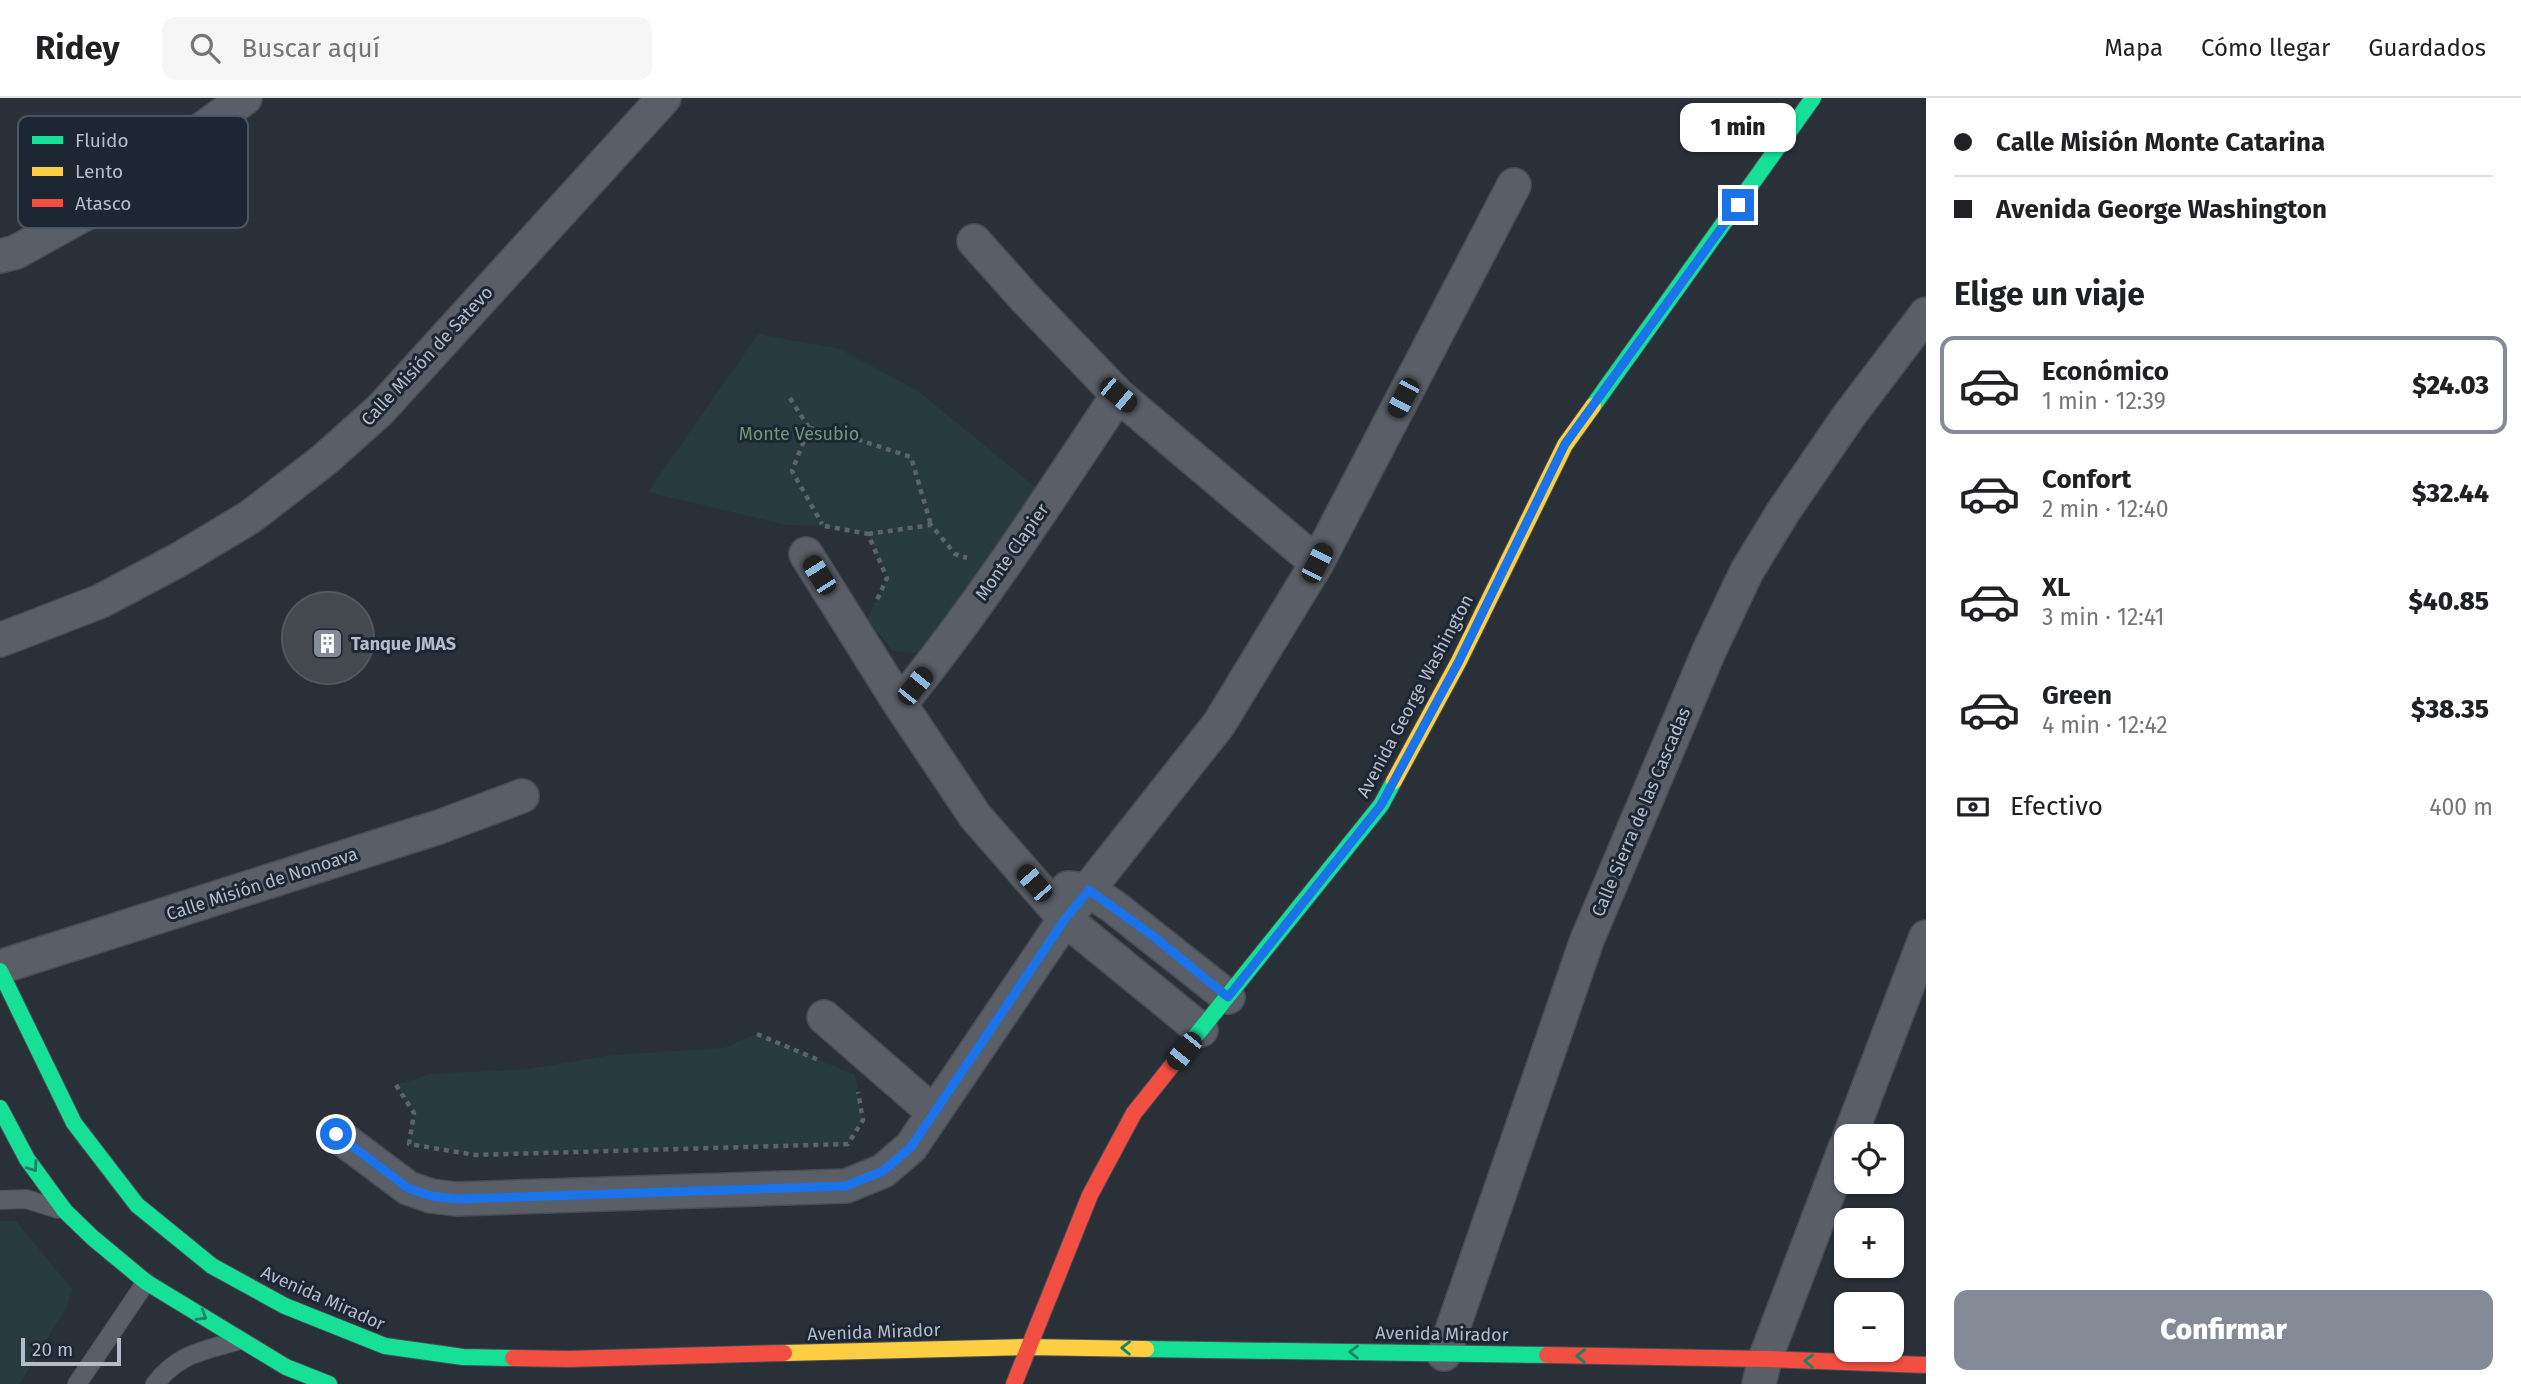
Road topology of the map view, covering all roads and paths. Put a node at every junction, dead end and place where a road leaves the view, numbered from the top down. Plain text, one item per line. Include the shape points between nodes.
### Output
1 (245, 98) edge
2 (664, 98) edge
3 (1813, 98) edge
4 (220, 116) edge
5 (1514, 185) dead end
6 (59, 228) edge
7 (974, 241) dead end
8 (0, 256) edge
9 (1926, 314) edge
10 (1118, 395) junction
11 (790, 398) dead end
12 (808, 428) junction
13 (931, 525) junction
14 (823, 526) junction
15 (868, 534) junction
16 (808, 540) joint
17 (1317, 563) junction
18 (1000, 572) junction
19 (872, 609) dead end
20 (0, 640) edge
21 (900, 704) junction
22 (522, 796) dead end
23 (1034, 883) junction
24 (1089, 890) junction
25 (1065, 919) junction
26 (1926, 937) edge
27 (0, 969) edge
28 (1228, 997) junction
29 (824, 1017) dead end
30 (1201, 1030) junction
31 (757, 1034) dead end
32 (831, 1065) dead end
33 (397, 1085) dead end
34 (857, 1087) dead end
35 (0, 1108) edge
36 (933, 1112) junction
37 (1855, 1124) edge
38 (336, 1134) dead end
39 (1834, 1178) edge
40 (0, 1200) edge
41 (65, 1211) junction
42 (146, 1282) junction
43 (240, 1339) junction
44 (1028, 1347) junction
45 (1444, 1354) junction
46 (1926, 1365) edge
47 (1762, 1372) edge
48 (77, 1384) edge
49 (155, 1384) edge
50 (329, 1384) edge
51 (1014, 1384) edge

1 - 4 street
2 - 20 street, Calle Misión de Satevo via 380,410 324,460 250,517 180,559 101,601
3 - 28 main road, Avenida George Washington via 1565,444 1459,661 1381,805
5 - 17 street
6 - 8 street
7 - 10 street
9 - 45 street, Calle Sierra de las Cascadas via 1783,512 1747,571 1715,639 1587,940
10 - 17 street
10 - 18 street, Monte Clapier
11 - 12 path
12 - 13 path via 911,457
12 - 14 path via 792,471
13 - 15 path
13 - 18 path via 955,554
14 - 15 path
14 - 16 path
15 - 19 path via 887,578
16 - 21 street
17 - 24 street via 1219,724
18 - 21 street, Monte Clapier
21 - 23 street via 975,816
22 - 27 street, Calle Misión de Nonoava
23 - 24 street
23 - 25 street
24 - 25 street
24 - 28 street
25 - 30 street
25 - 36 street
26 - 37 street
27 - 44 main road, Avenida Mirador via 74,1124 137,1205 212,1266 285,1306 385,1346 463,1357 568,1359
28 - 30 main road, Avenida George Washington
29 - 36 street
30 - 44 main road, Avenida George Washington via 1134,1114 1090,1195
31 - 32 path
33 - 34 path via 414,1113 409,1144 475,1155 848,1143 863,1120
35 -> 41 main road via 27,1159
36 - 38 street via 911,1147 883,1171 832,1187 456,1199 408,1188
39 - 47 street
40 - 41 lane via 26,1199
41 - 42 main road
42 -> 43 main road
42 - 48 lane
43 - 49 lane via 183,1358
43 - 50 main road via 286,1367
45 -> 44 main road, Avenida Mirador
44 - 51 main road, Avenida George Washington
47 -> 45 main road, Avenida Mirador
46 -> 47 main road, Avenida Mirador

